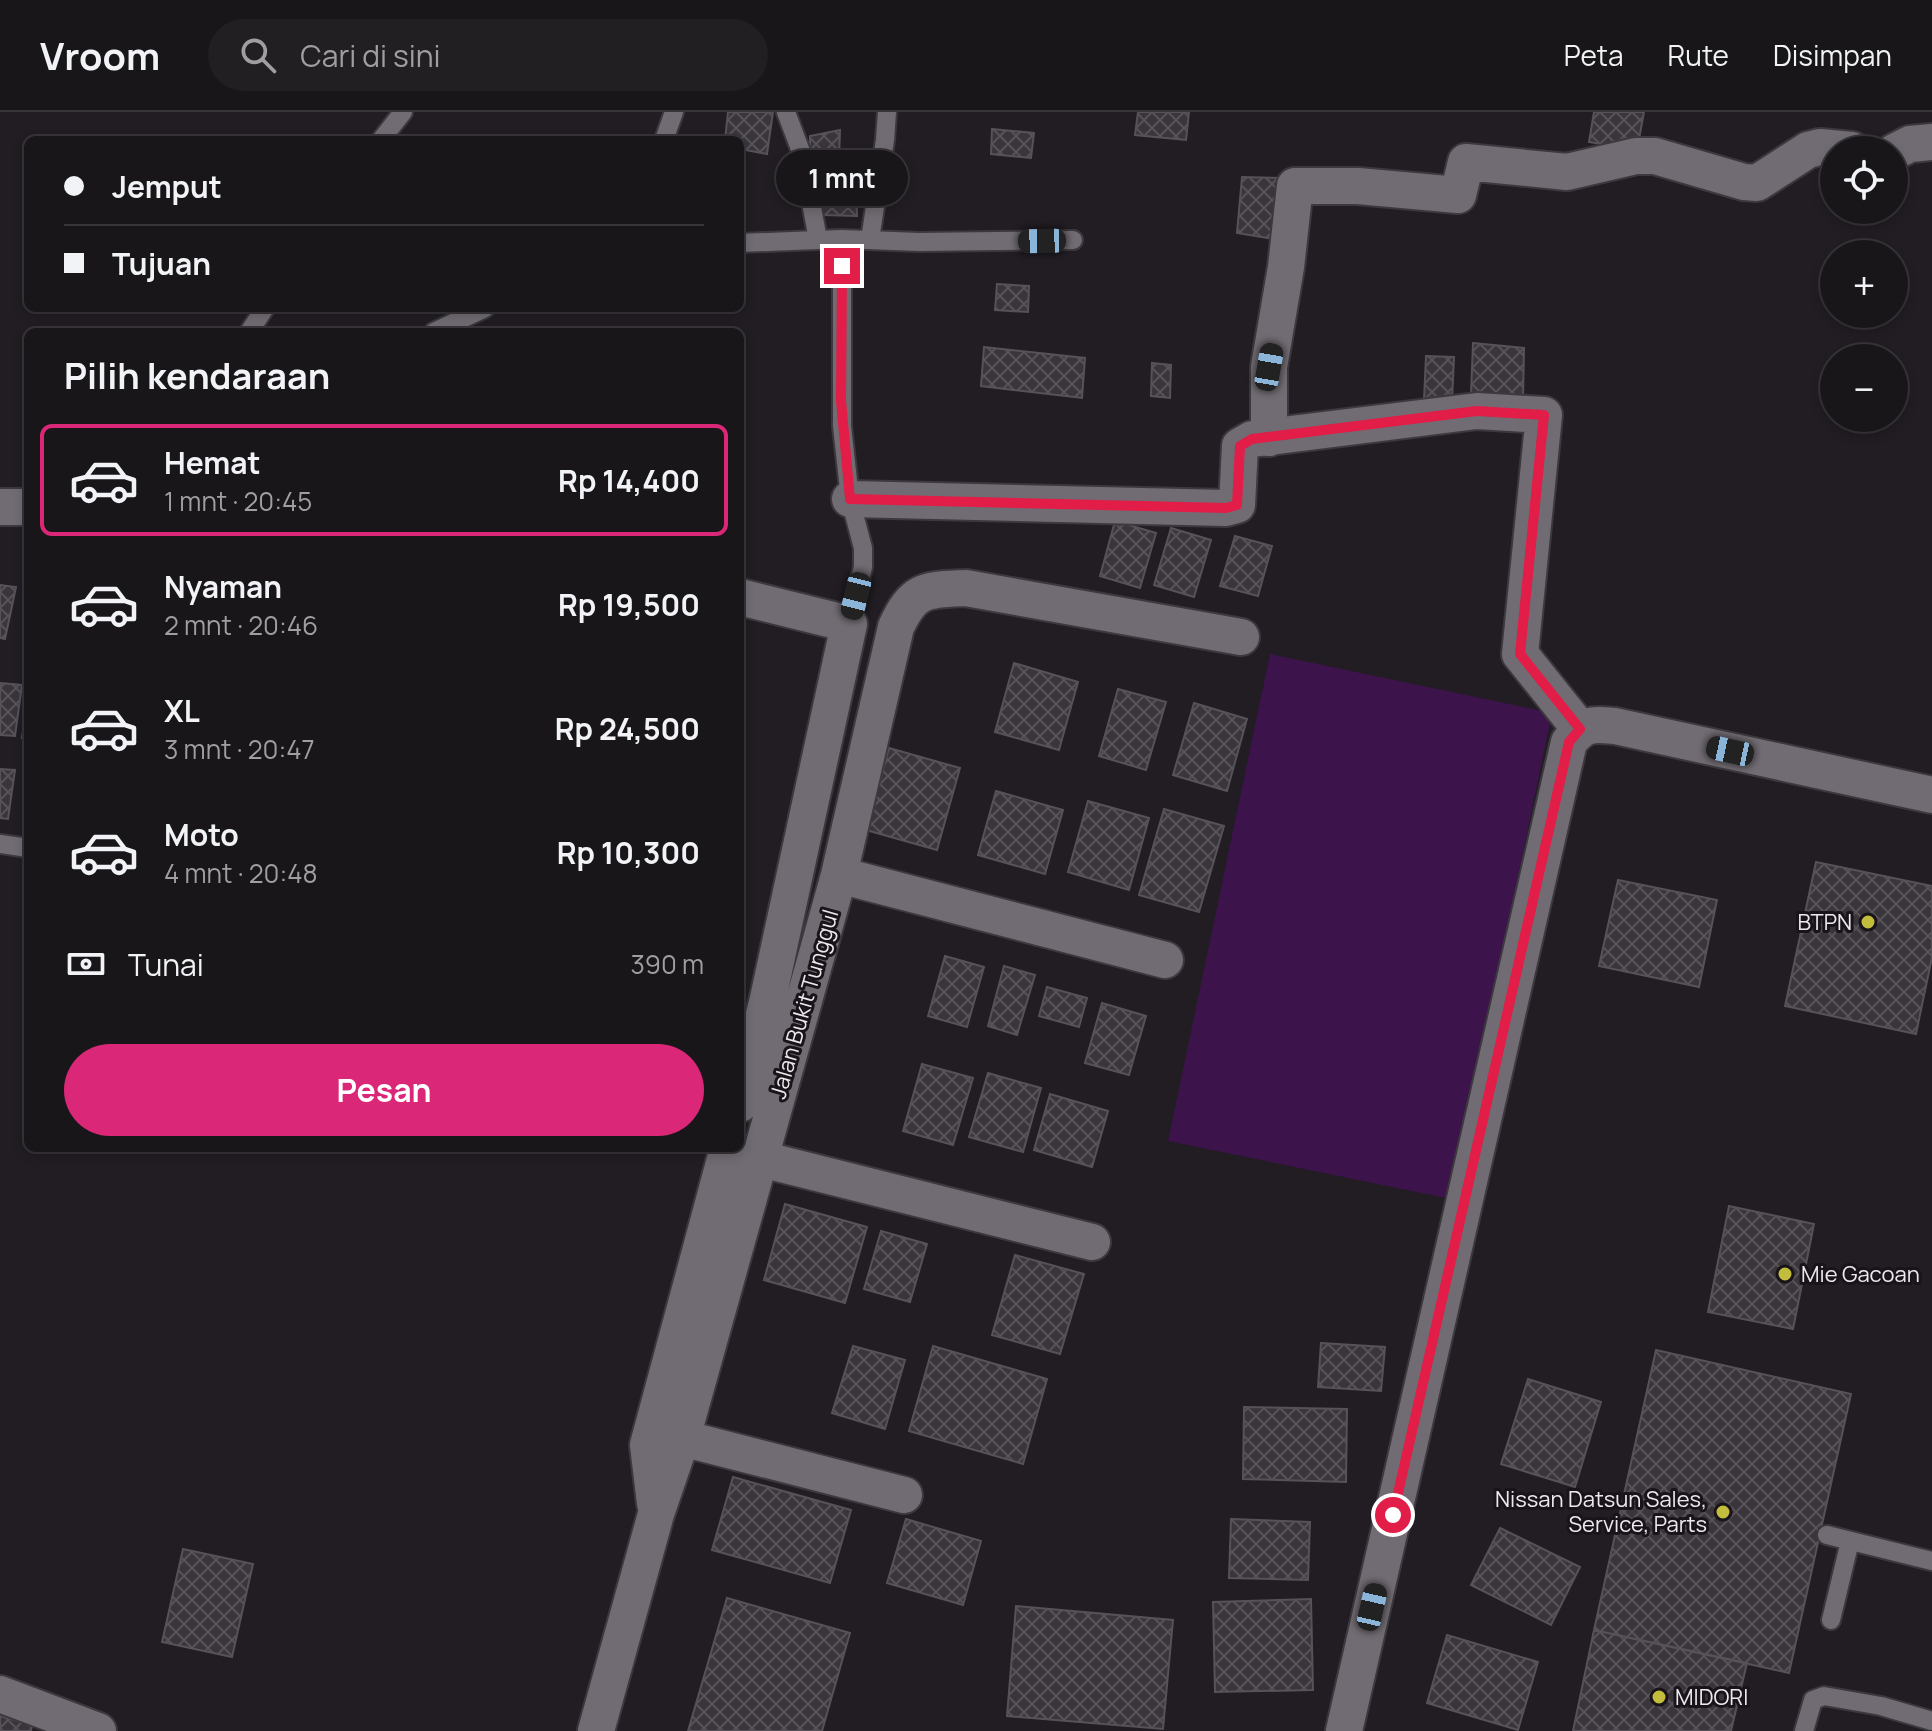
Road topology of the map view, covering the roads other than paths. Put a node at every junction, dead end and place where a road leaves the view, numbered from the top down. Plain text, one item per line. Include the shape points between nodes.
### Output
1 (403, 112) edge
2 (674, 112) edge
3 (786, 112) edge
4 (887, 112) edge
5 (384, 136) edge
6 (665, 136) edge
7 (1932, 142) edge
8 (1908, 145) edge
9 (1820, 147) edge
10 (842, 239) junction
11 (818, 240) junction
12 (870, 240) junction
13 (1073, 240) dead end
14 (744, 243) edge
15 (476, 312) edge
16 (442, 328) edge
17 (1269, 438) junction
18 (850, 499) junction
19 (0, 507) edge
20 (24, 507) edge
21 (744, 598) edge
22 (849, 624) junction
23 (1241, 637) dead end
24 (1580, 729) junction
25 (1932, 795) edge
26 (0, 844) edge
27 (24, 847) edge
28 (839, 875) junction
29 (1165, 960) dead end
30 (744, 1089) edge
31 (744, 1154) edge
32 (1092, 1242) dead end
33 (682, 1438) junction
34 (904, 1495) dead end
35 (656, 1514) junction
36 (1827, 1535) dead end
37 (1850, 1541) junction
38 (1932, 1561) edge
39 (1831, 1620) dead end
40 (0, 1694) edge
41 (1932, 1721) edge
42 (98, 1731) edge
43 (596, 1731) edge
44 (1344, 1731) edge
45 (1804, 1731) edge

1 - 5 lane
2 - 6 lane
3 - 11 lane via 811,178
4 - 12 lane
7 - 8 street
9 - 17 street via 1757,183 1655,156 1636,156 1567,172 1466,162 1458,195 1295,186 1269,367
10 - 11 lane
10 - 12 lane
10 - 18 lane via 841,401
11 - 14 lane
12 - 13 lane
15 - 16 lane
17 - 18 street via 1240,446 1237,505 1226,508
17 - 24 street via 1477,411 1544,415 1520,654
18 - 22 lane via 863,567
19 - 20 street
21 - 22 street
22 - 30 street
23 - 28 street, Jalan Bukit Tunggul via 966,588 921,594 905,607 896,627
24 - 25 street via 1615,726
24 - 44 street via 1569,742
26 - 27 lane
28 - 29 street
28 - 31 street, Jalan Bukit Tunggul
31 - 32 street
31 - 33 street, Jalan Bukit Tunggul
31 - 35 street via 648,1445
33 - 34 street
33 - 35 street, Jalan Bukit Tunggul
35 - 43 street, Jalan Bukit Tunggul
36 - 37 lane
37 - 38 lane
37 - 39 lane
40 - 42 street
41 - 45 lane via 1824,1696 1813,1700

